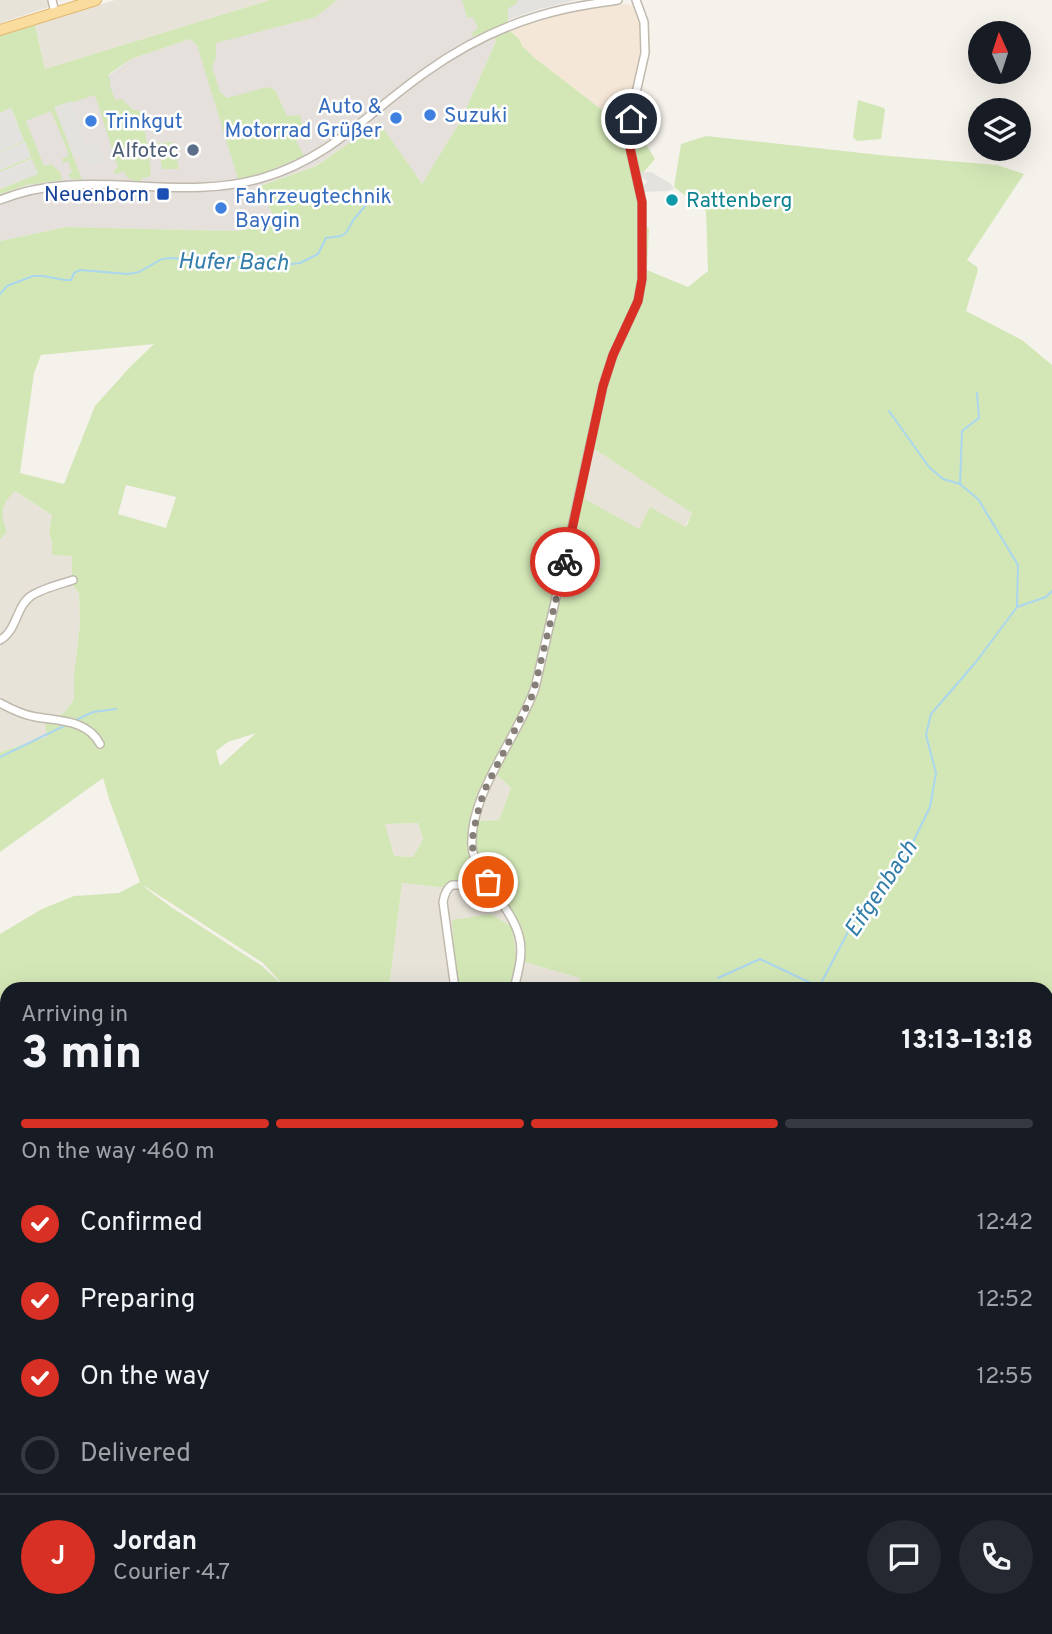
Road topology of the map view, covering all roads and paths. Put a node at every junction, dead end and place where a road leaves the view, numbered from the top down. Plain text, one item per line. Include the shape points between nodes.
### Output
1 (52, 0) edge
2 (96, 0) edge
3 (618, 0) edge
4 (636, 0) edge
5 (55, 13) junction
6 (0, 30) edge
7 (0, 200) edge
8 (73, 580) dead end
9 (0, 640) edge
10 (0, 703) edge
11 (100, 744) dead end
12 (488, 882) junction
13 (454, 982) edge
14 (515, 982) edge

1 - 5 street
2 - 5 main road
3 - 7 street via 546,14 477,41 425,72 324,151 261,179 198,188 54,185
4 - 12 street via 644,22 645,53 628,139 642,202 640,291 603,386 537,682 479,806 472,847
5 - 6 main road
8 - 9 street via 31,596
10 - 11 street via 34,717 80,726
12 - 13 street via 452,885 444,897
12 - 14 street via 519,937

